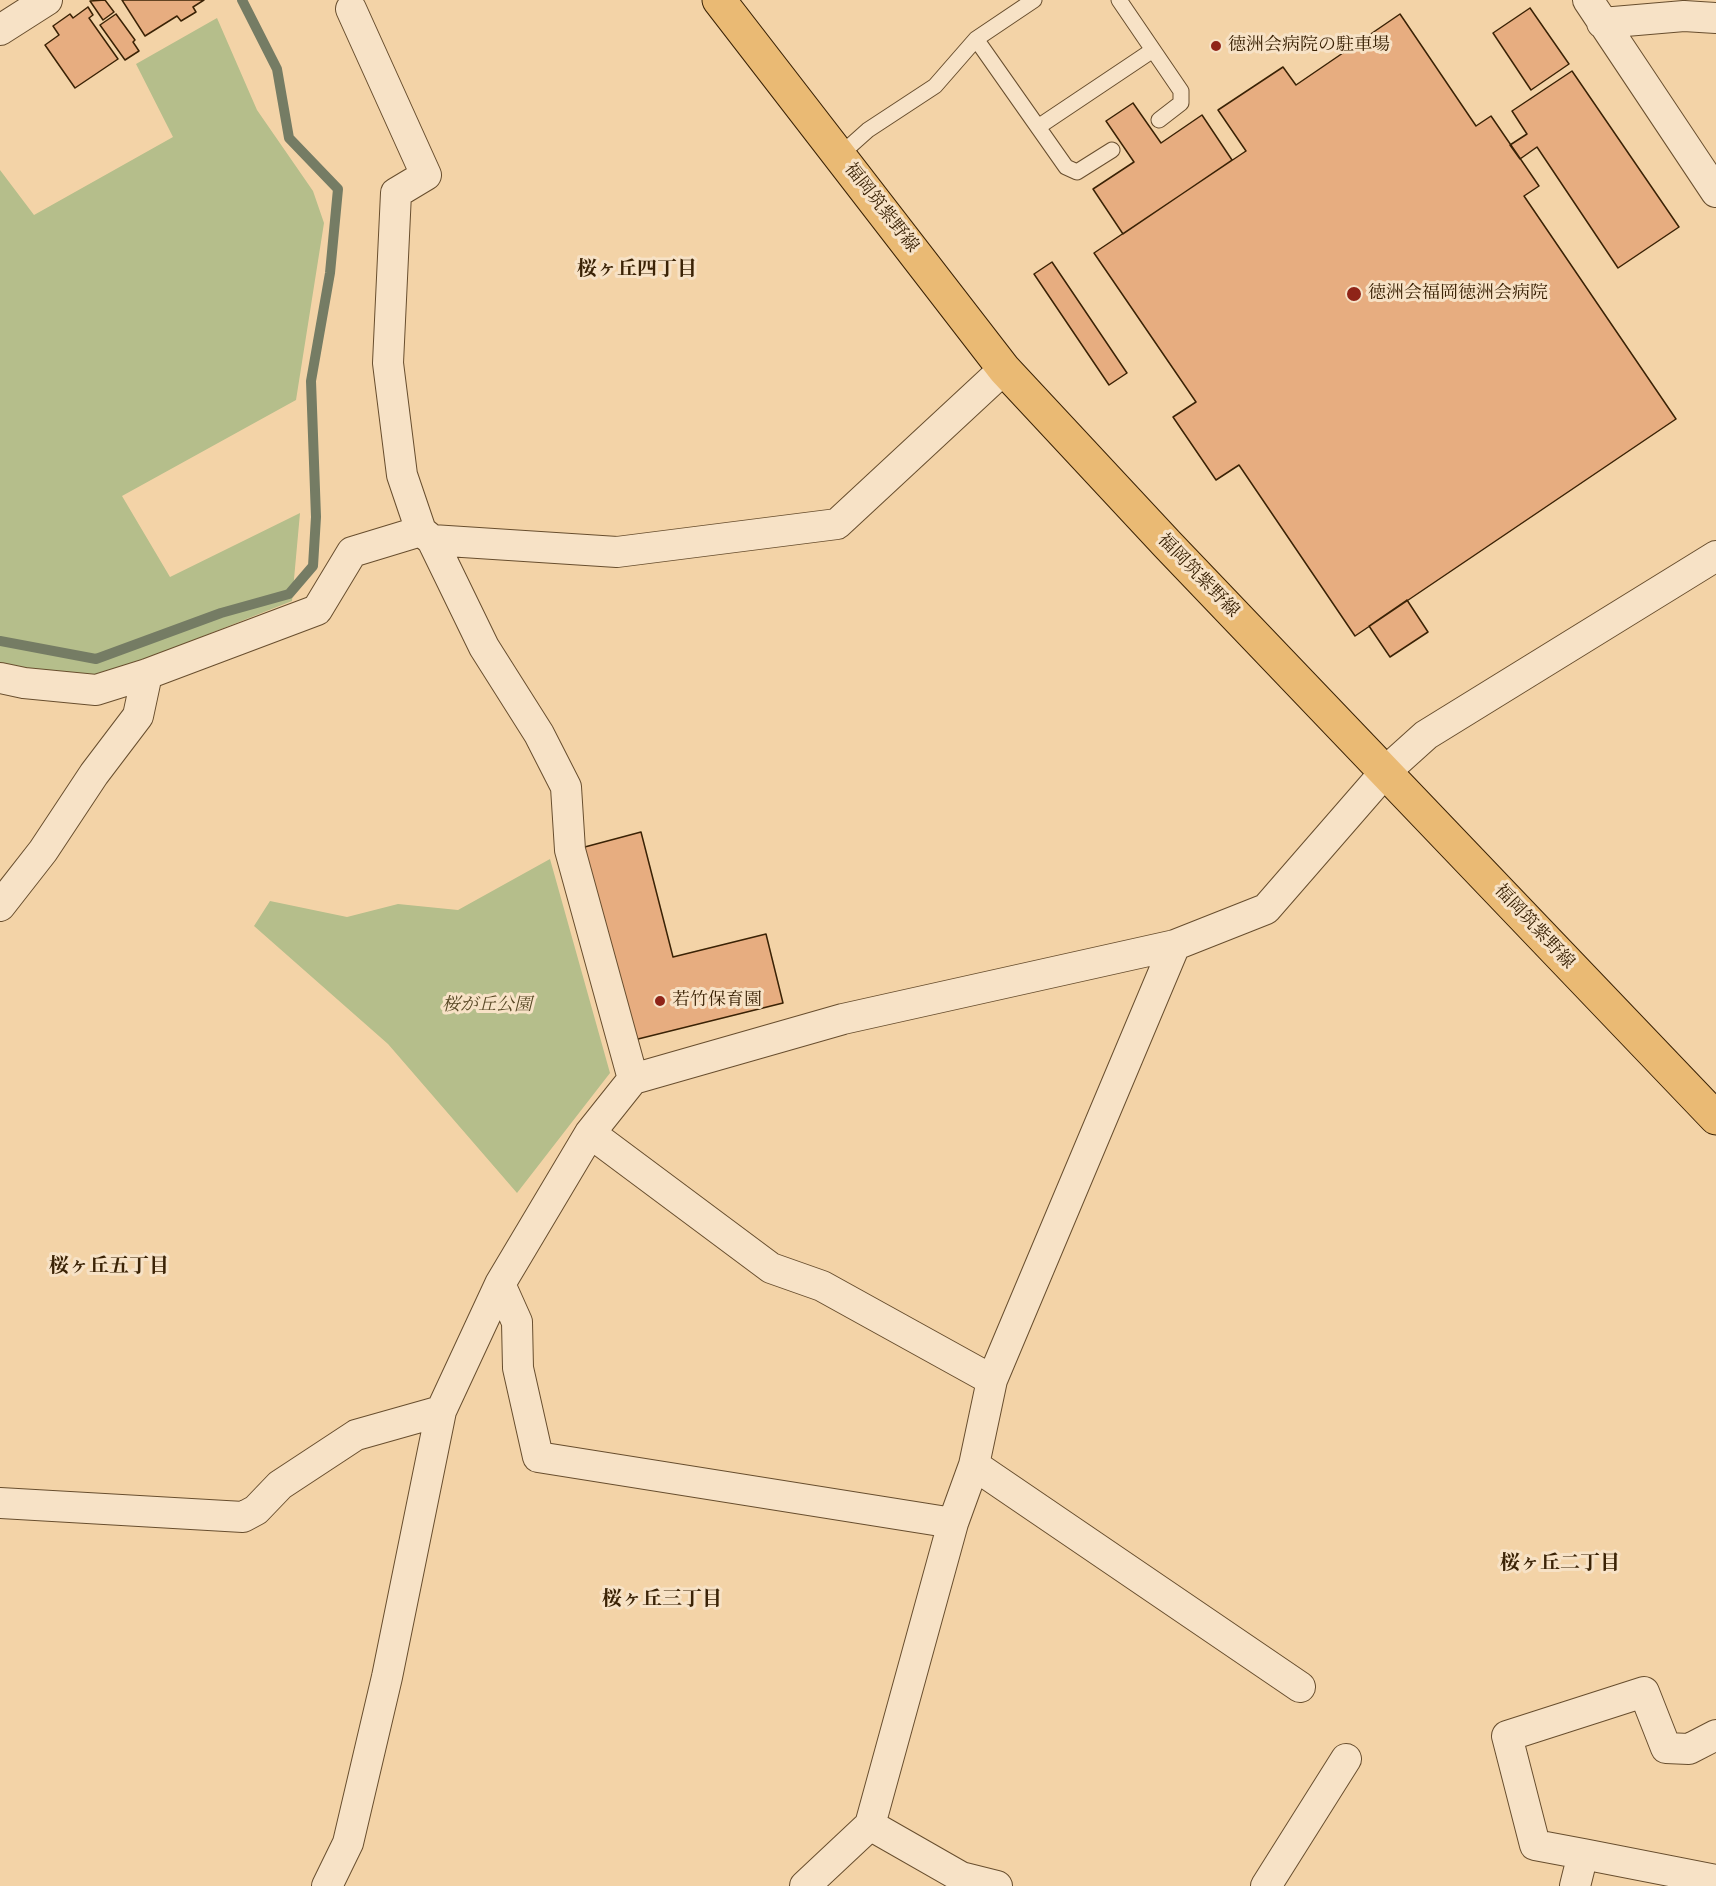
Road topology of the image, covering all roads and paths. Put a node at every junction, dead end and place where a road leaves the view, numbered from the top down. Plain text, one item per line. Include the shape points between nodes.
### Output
1 (47, 0) edge
2 (719, 0) edge
3 (1034, 0) edge
4 (1119, 0) edge
5 (351, 9) dead end
6 (1595, 11) edge
7 (1716, 18) edge
8 (0, 30) edge
9 (976, 39) junction
10 (1153, 50) junction
11 (1159, 120) dead end
12 (1038, 127) junction
13 (1112, 150) dead end
14 (840, 155) junction
15 (1716, 192) edge
16 (1004, 369) junction
17 (426, 535) junction
18 (1716, 556) edge
19 (147, 674) junction
20 (0, 678) edge
21 (1386, 771) junction
22 (0, 906) edge
23 (1175, 945) junction
24 (633, 1078) junction
25 (1716, 1118) edge
26 (590, 1133) junction
27 (500, 1284) junction
28 (992, 1380) junction
29 (441, 1411) junction
30 (974, 1465) junction
31 (0, 1503) edge
32 (952, 1523) junction
33 (1300, 1687) dead end
34 (1716, 1736) edge
35 (1346, 1759) dead end
36 (870, 1825) junction
37 (1583, 1854) junction
38 (1716, 1880) edge
39 (327, 1886) edge
40 (805, 1886) edge
41 (997, 1886) edge
42 (1266, 1886) edge
43 (1575, 1886) edge

1 - 8 street
2 - 14 main road, 福岡筑紫野線
3 - 9 lane
4 - 10 lane
5 - 17 street via 426,175 396,194 388,363 402,475
6 - 7 street
6 - 15 street
9 - 12 lane
9 - 14 lane via 935,86 868,130
10 - 11 lane via 1180,91 1181,103
10 - 12 lane
12 - 13 lane via 1066,167 1077,172
14 - 16 main road, 福岡筑紫野線
16 - 17 street via 837,524 617,552
16 - 21 main road, 福岡筑紫野線
17 - 19 street via 352,552 317,610
17 - 24 street via 484,647 566,787 570,850
18 - 21 street via 1426,735
19 - 20 street via 96,690
19 - 22 street via 138,716
21 - 23 street via 1266,909
21 - 25 main road, 福岡筑紫野線
23 - 24 street via 843,1019
23 - 28 street
24 - 26 street
26 - 27 street
26 - 28 street via 771,1268 822,1286
27 - 29 street
27 - 32 street via 517,1322 518,1368 538,1457
28 - 30 street
29 - 31 street via 356,1434 280,1485 256,1510 243,1517
29 - 39 street via 387,1677 348,1843
30 - 32 street
30 - 33 street
32 - 36 street
34 - 37 street via 1689,1749 1666,1748 1644,1692 1507,1736 1535,1845
35 - 42 street
36 - 40 street
36 - 41 street via 961,1877
37 - 38 street
37 - 43 street

